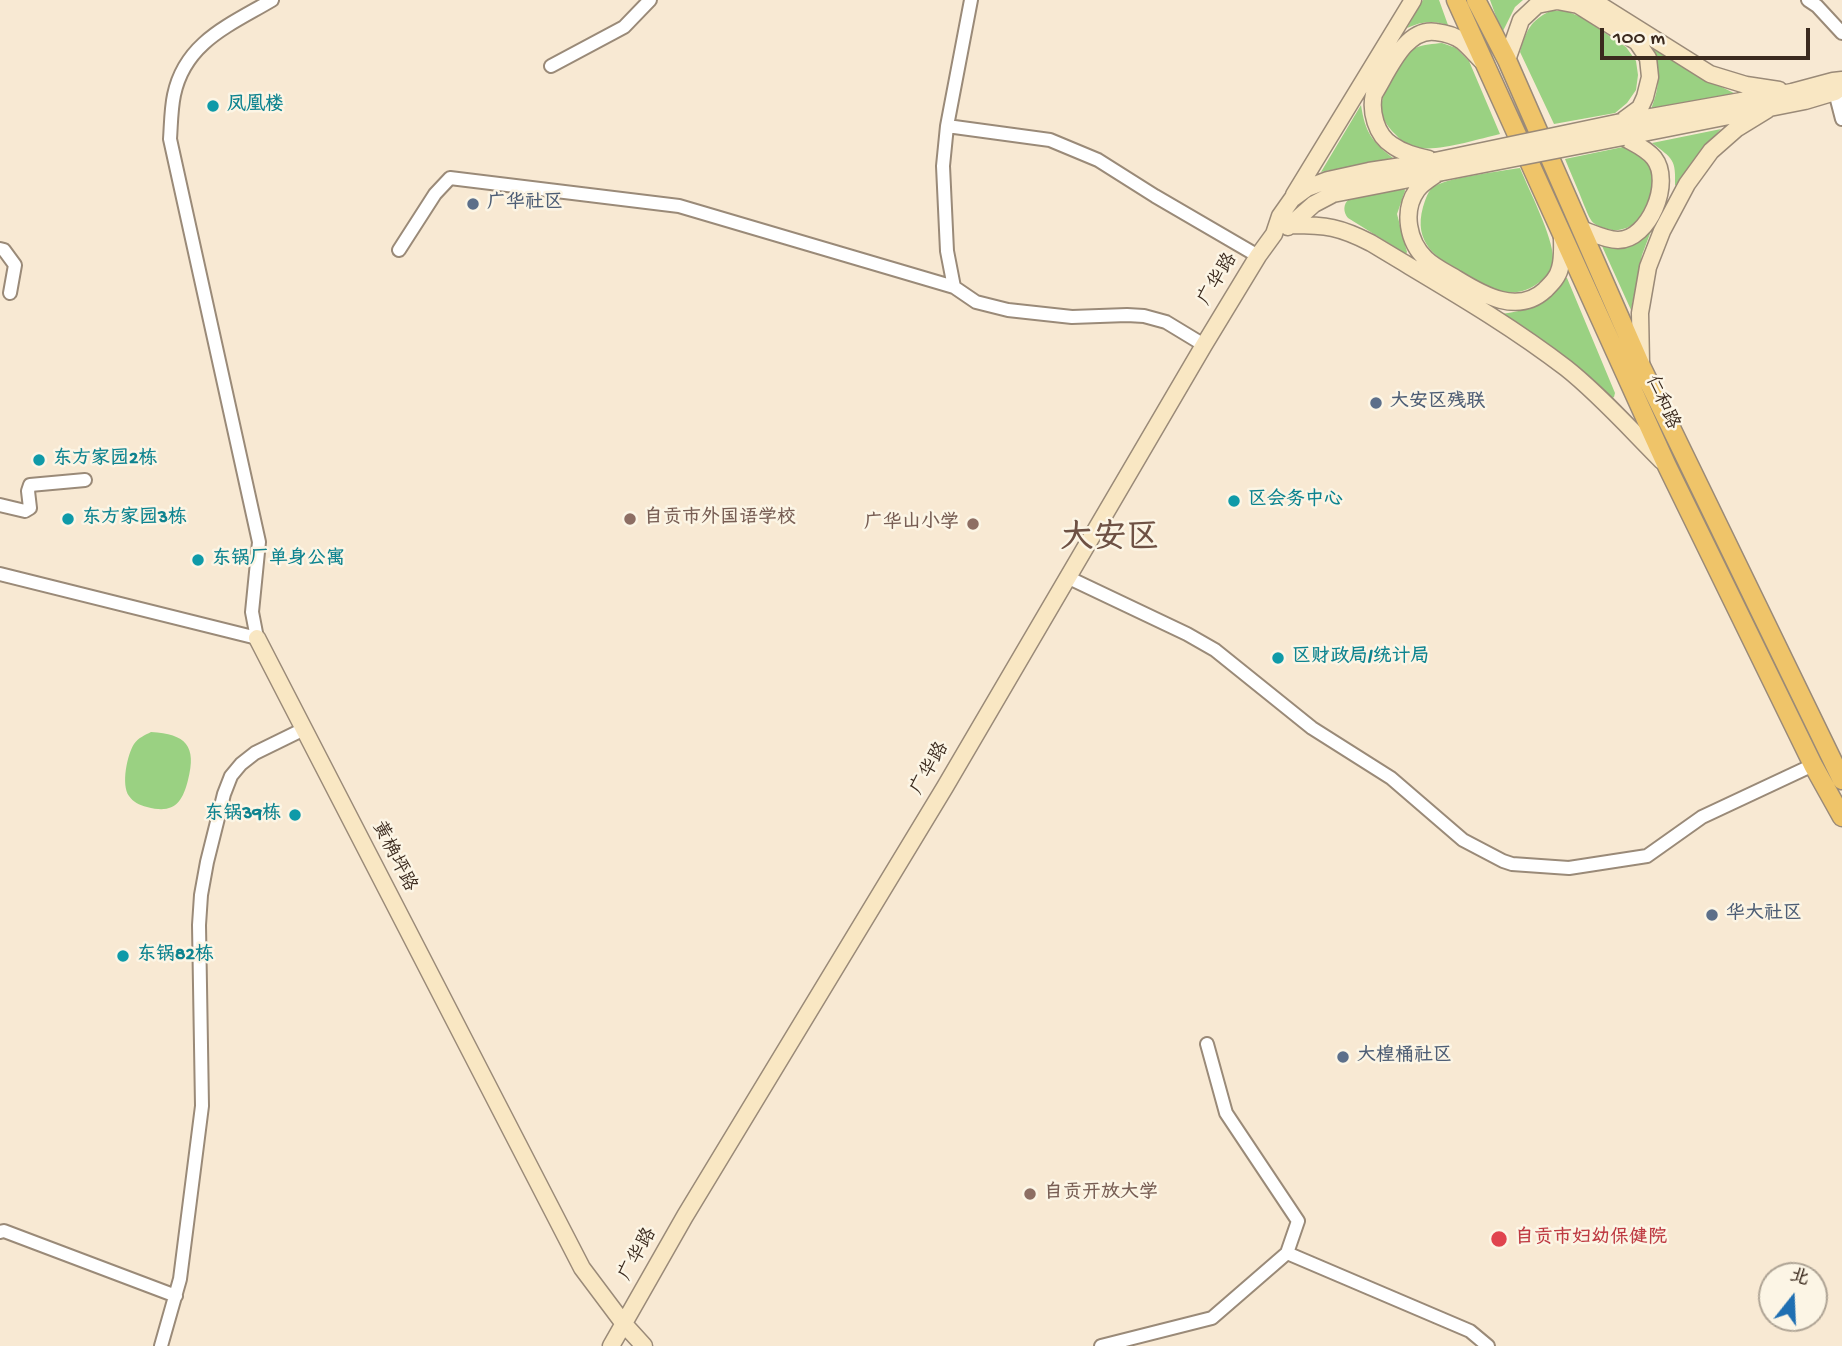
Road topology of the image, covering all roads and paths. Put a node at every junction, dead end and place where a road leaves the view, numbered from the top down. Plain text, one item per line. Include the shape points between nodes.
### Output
1 (272, 0) edge
2 (650, 0) edge
3 (971, 0) edge
4 (1413, 0) edge
5 (1456, 0) edge
6 (1476, 0) edge
7 (1592, 0) edge
8 (1808, 0) edge
9 (1842, 33) edge
10 (1507, 60) junction
11 (1486, 65) junction
12 (551, 66) dead end
13 (1840, 87) edge
14 (1792, 92) junction
15 (1767, 110) junction
16 (1842, 120) edge
17 (947, 126) junction
18 (1622, 130) junction
19 (1436, 167) junction
20 (1292, 199) junction
21 (1292, 225) junction
22 (1581, 229) junction
23 (1274, 234) junction
24 (1562, 236) junction
25 (0, 250) edge
26 (399, 250) dead end
27 (1258, 256) junction
28 (954, 287) junction
29 (10, 293) dead end
30 (1204, 345) junction
31 (1641, 366) junction
32 (1667, 466) junction
33 (85, 480) dead end
34 (0, 505) edge
35 (0, 574) edge
36 (1067, 578) junction
37 (257, 638) junction
38 (304, 729) junction
39 (1813, 765) junction
40 (1842, 780) edge
41 (1842, 817) edge
42 (1207, 1044) dead end
43 (0, 1232) edge
44 (1287, 1254) junction
45 (176, 1296) junction
46 (624, 1324) junction
47 (161, 1346) edge
48 (611, 1346) edge
49 (644, 1346) edge
50 (1101, 1346) edge
51 (1488, 1346) edge

1 - 37 street via 208,38 186,63 174,94 170,139 259,542 252,612
2 - 12 street via 624,27
3 - 17 street
4 - 20 main road, 广华路
5 - 11 main road, 仁和路
6 - 10 main road, 仁和路
7 - 14 main road via 1710,74
8 - 9 street
10 - 18 main road via 1521,20 1537,5 1557,1 1578,5 1637,43 1648,58 1645,97
10 - 22 main road, 仁和路
11 - 19 main road via 1460,39 1430,31 1413,36 1404,45 1374,94 1374,118 1389,144
11 - 24 main road, 仁和路
13 - 14 main road via 1833,81
13 - 15 main road
13 - 16 street
14 - 18 main road
15 - 18 main road
15 - 31 main road via 1711,151 1661,231 1648,267 1640,313
17 - 27 street via 1050,140 1098,160
17 - 28 street via 943,166 947,251
18 - 19 main road, bridge
18 - 22 main road via 1655,159 1661,173 1650,218 1641,230 1618,240
19 - 20 main road via 1369,171 1328,180
19 - 21 main road via 1333,194
19 - 24 main road via 1413,199 1412,236 1428,261 1472,289 1507,302 1542,293 1562,264
20 - 23 main road, 广华路
21 - 23 main road
21 - 32 main road via 1338,228 1371,243 1526,339 1569,370
22 - 31 main road, 仁和路
23 - 27 main road, 广华路
24 - 32 main road, 仁和路
25 - 29 street via 15,265
26 - 28 street via 450,178 679,206
27 - 30 main road, 广华路
28 - 30 street via 976,302 1008,310 1072,317 1144,316 1166,322
30 - 36 main road, 广华路
31 - 40 main road, 仁和路
32 - 39 main road, 仁和路
33 - 34 street via 30,485 30,508 25,511
35 - 37 street
36 - 39 street via 1215,650 1312,728 1391,778 1463,840 1512,864 1569,868 1647,856 1702,817
36 - 46 main road, 广华路
37 - 38 main road, 黄桷坪路
38 - 45 street via 255,753 232,776 207,862 199,925 202,1106
38 - 46 main road, 黄桷坪路 via 582,1268
39 - 41 main road, 仁和路
42 - 44 street via 1226,1113 1298,1221
43 - 45 street
44 - 50 street via 1212,1318
44 - 51 street via 1470,1331
45 - 47 street
46 - 48 main road, 广华路
46 - 49 main road, 黄桷坪路

